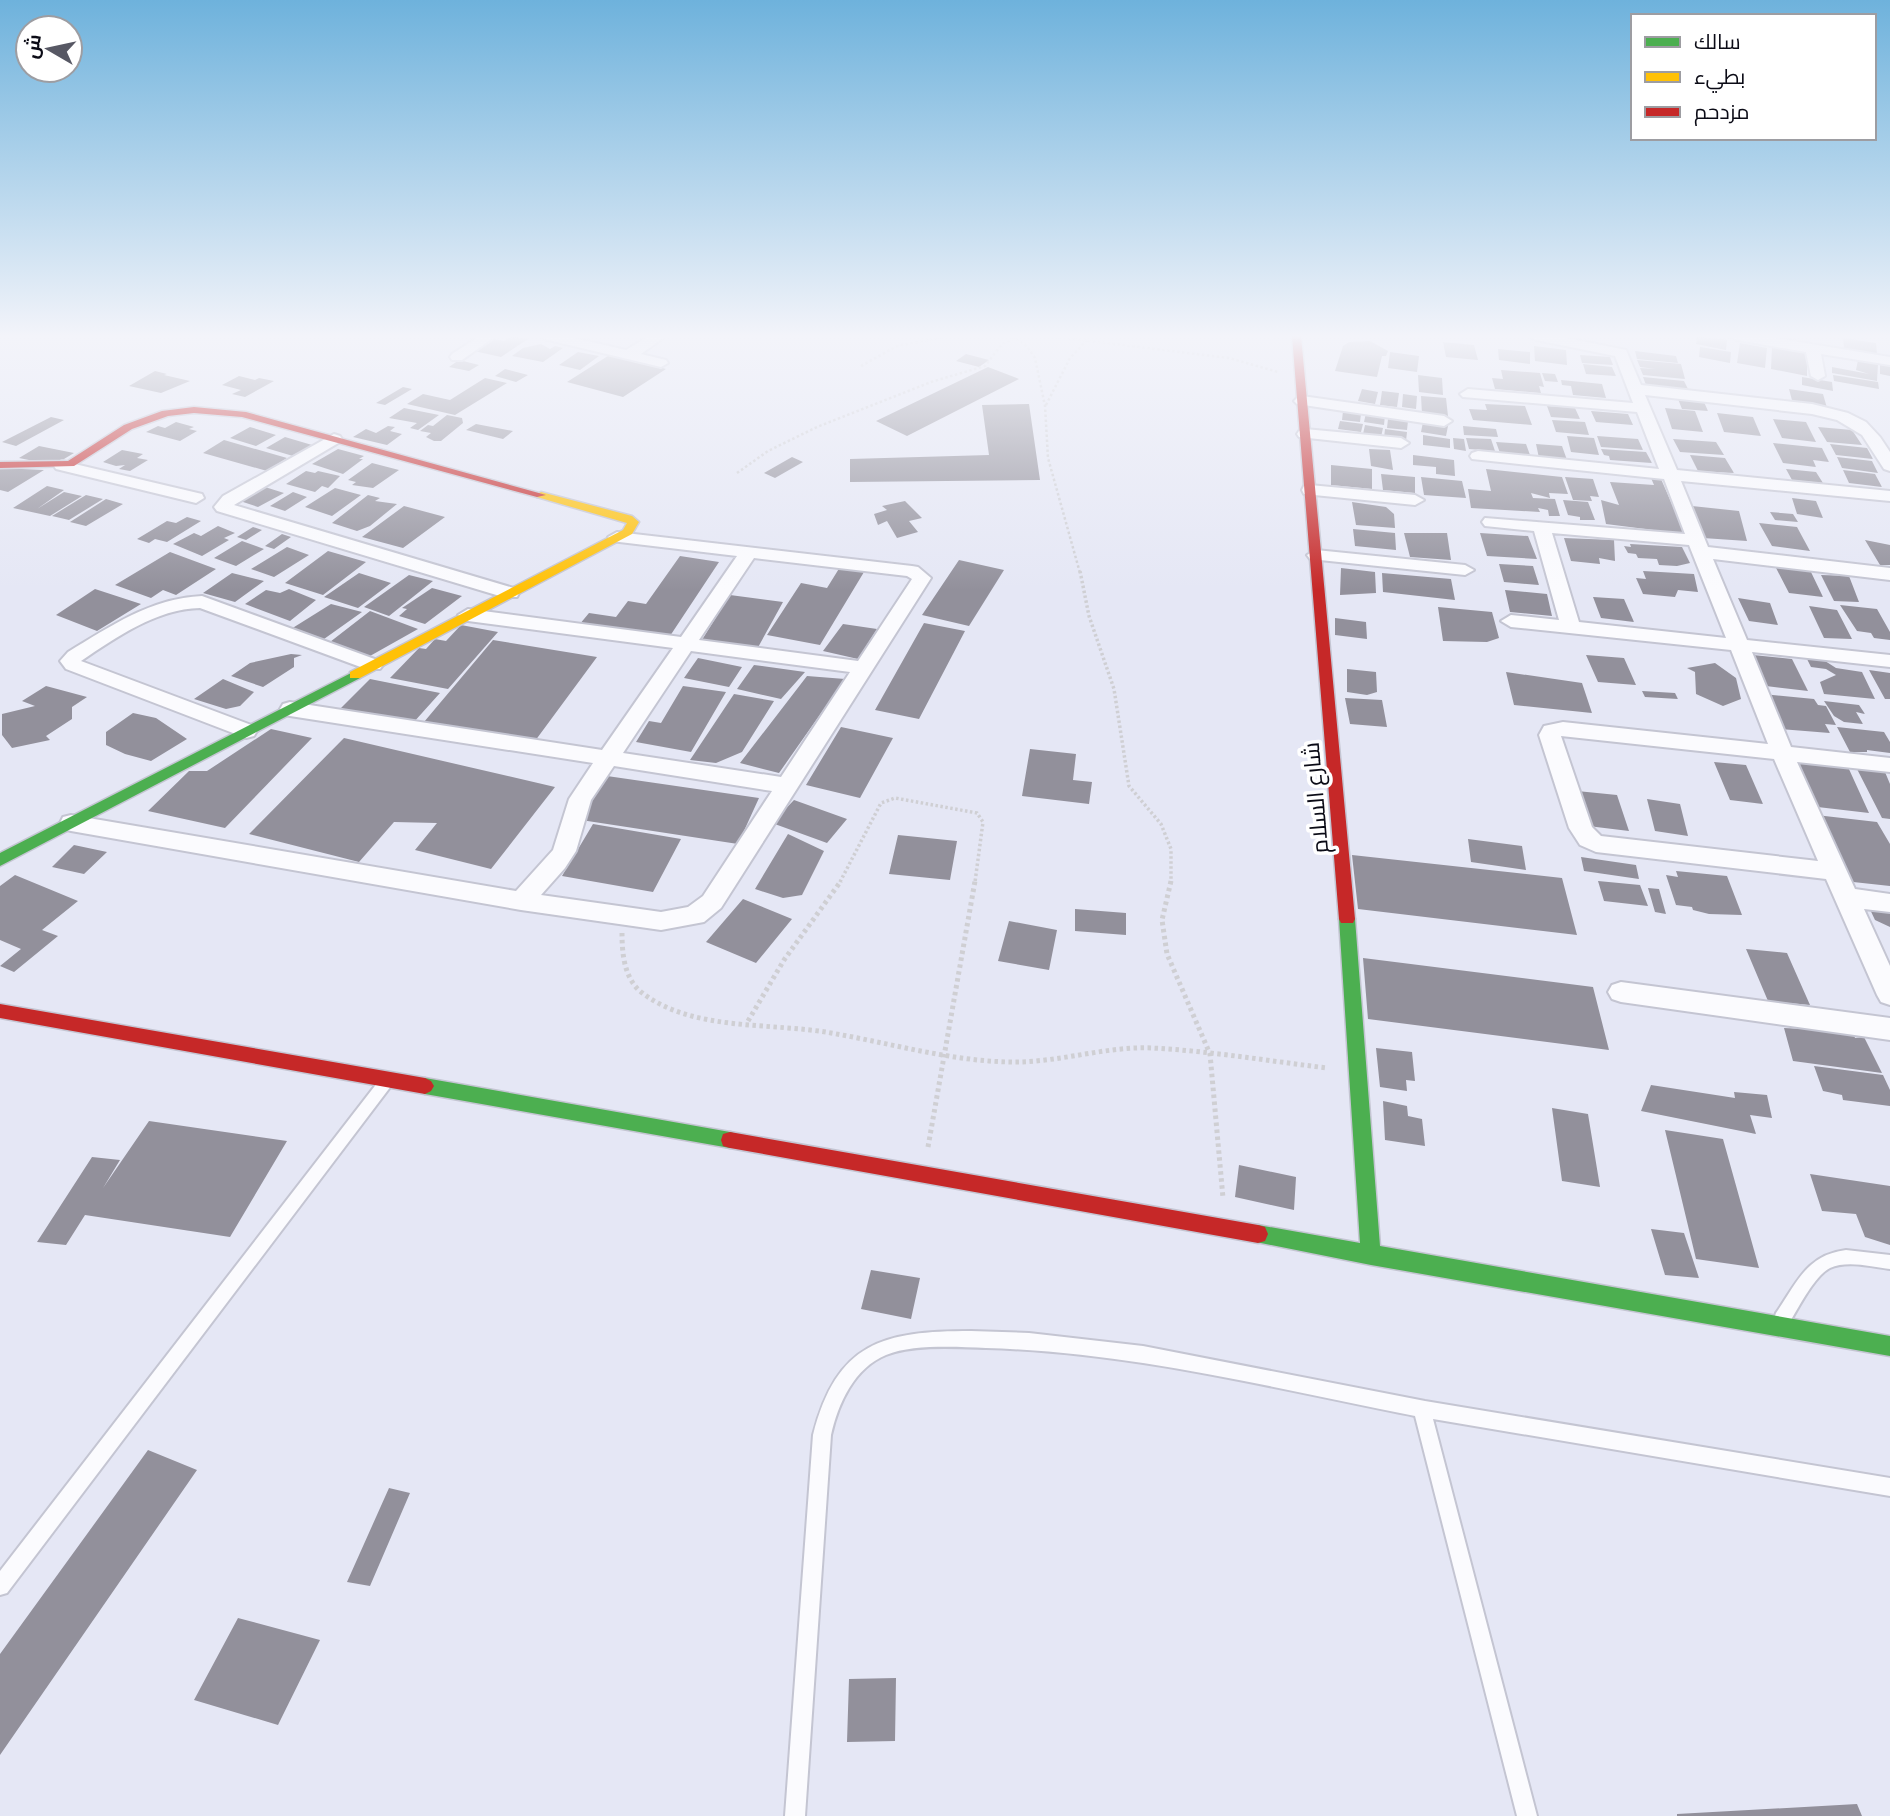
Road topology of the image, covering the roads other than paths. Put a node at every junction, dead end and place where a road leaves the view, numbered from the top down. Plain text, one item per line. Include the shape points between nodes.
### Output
1 (142, 421) edge
2 (267, 421) edge
3 (1304, 421) edge
4 (1647, 421) edge
5 (1851, 421) edge
6 (1305, 434) junction
7 (334, 439) junction
8 (1401, 443) dead end
9 (1478, 456) dead end
10 (0, 465) edge
11 (62, 466) junction
12 (1890, 466) edge
13 (1669, 474) junction
14 (1310, 490) junction
15 (1890, 496) edge
16 (196, 498) dead end
17 (1415, 500) dead end
18 (1490, 522) dead end
19 (1541, 526) junction
20 (617, 537) junction
21 (1698, 546) junction
22 (749, 552) junction
23 (1316, 555) junction
24 (1465, 570) dead end
25 (1890, 573) edge
26 (510, 593) junction
27 (468, 615) junction
28 (1511, 621) dead end
29 (1571, 626) junction
30 (1738, 643) junction
31 (684, 644) junction
32 (1890, 662) edge
33 (373, 665) junction
34 (864, 668) junction
35 (290, 709) junction
36 (246, 732) junction
37 (1782, 752) junction
38 (607, 758) junction
39 (1890, 765) edge
40 (788, 786) junction
41 (71, 823) junction
42 (0, 860) edge
43 (1834, 871) junction
44 (1846, 897) junction
45 (521, 901) junction
46 (1890, 902) edge
47 (1621, 992) dead end
48 (1890, 996) edge
49 (0, 1011) edge
50 (1890, 1029) edge
51 (388, 1079) junction
52 (1371, 1256) junction
53 (1890, 1262) edge
54 (1777, 1327) junction
55 (1890, 1346) edge
56 (1422, 1409) junction
57 (1890, 1487) edge
58 (0, 1586) edge
59 (794, 1816) edge
60 (1527, 1816) edge

1 - 11 main road
2 - 7 main road
3 - 6 main road, شارع السلام
4 - 13 street
5 - 12 street via 1868,429
6 - 8 street
6 - 14 main road, شارع السلام
7 - 20 main road via 628,518 633,526
7 - 26 street via 223,507
9 - 13 street
10 - 11 main road
11 - 16 street
13 - 15 street
13 - 21 street
14 - 17 street
14 - 23 main road, شارع السلام
18 - 19 street
19 - 21 street
19 - 29 street
20 - 22 street
20 - 26 main road
21 - 25 street
21 - 30 street
22 - 31 street
22 - 34 street via 921,575
23 - 24 street
23 - 52 main road, شارع السلام via 1343,854
26 - 27 main road
27 - 31 street
27 - 33 main road
28 - 29 street
29 - 30 street
30 - 32 street
30 - 37 street
31 - 34 street
31 - 38 street
33 - 35 main road
33 - 36 street via 189,601 133,622 70,661
34 - 40 street
35 - 36 main road
35 - 38 street
36 - 41 main road
37 - 39 street
37 - 43 street
37 - 43 street via 1563,729 1550,735 1581,828 1596,844
38 - 40 street
38 - 45 street via 580,799 564,851
40 - 45 street via 704,909 673,921
41 - 42 main road
41 - 45 street
43 - 44 street
44 - 46 street
44 - 48 street
47 - 50 street
49 - 51 main road
51 - 52 main road
51 - 58 lane
52 - 54 main road
53 - 54 lane via 1840,1256 1823,1261
54 - 55 main road
56 - 57 lane
56 - 59 lane via 1232,1368 1093,1347 1012,1339 942,1339 882,1348 841,1384 827,1411 822,1435
56 - 60 lane

